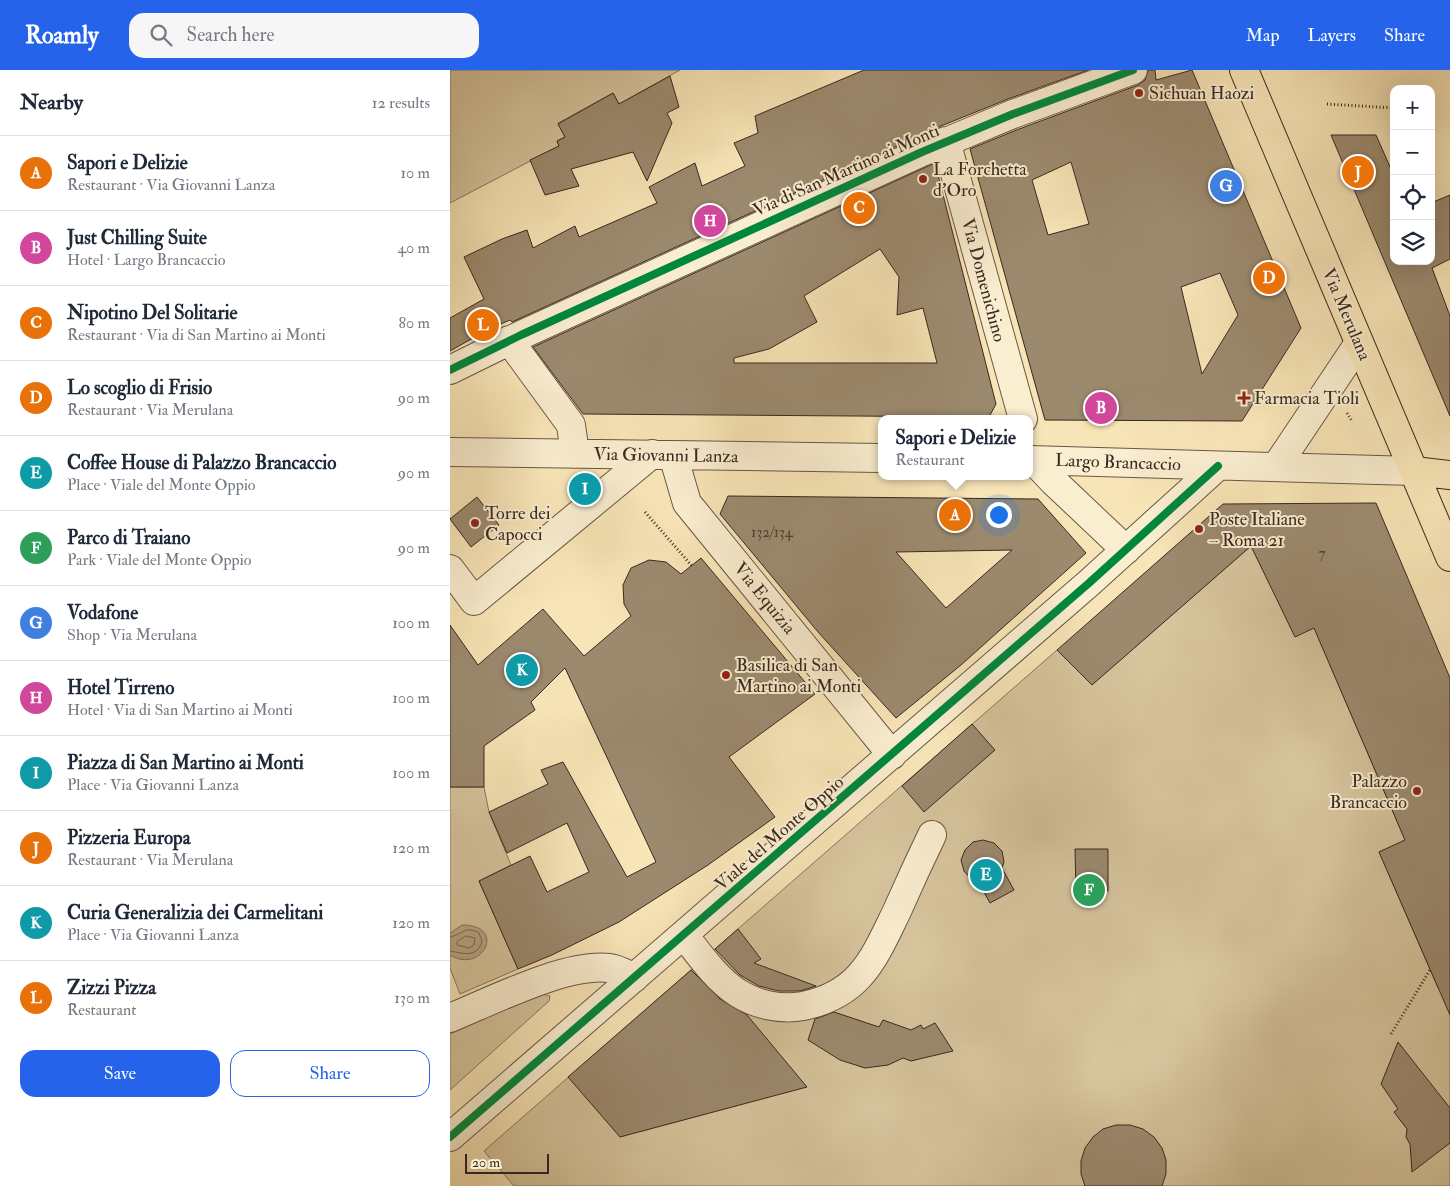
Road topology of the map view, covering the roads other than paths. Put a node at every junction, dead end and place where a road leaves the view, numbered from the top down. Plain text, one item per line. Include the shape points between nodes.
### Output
1 (1132, 70) edge
2 (1244, 70) edge
3 (1100, 76) edge
4 (946, 141) junction
5 (515, 337) junction
6 (1359, 343) junction
7 (450, 370) edge
8 (1021, 415) edge
9 (450, 452) edge
10 (576, 454) junction
11 (662, 454) junction
12 (1033, 454) edge
13 (878, 458) edge
14 (1033, 458) edge
15 (1218, 466) junction
16 (1276, 467) junction
17 (1414, 471) junction
18 (1450, 475) edge
19 (1126, 550) junction
20 (1450, 557) edge
21 (450, 568) edge
22 (892, 755) junction
23 (932, 835) dead end
24 (684, 935) junction
25 (634, 978) junction
26 (450, 1018) edge
27 (450, 1137) edge

1 - 3 street, Via di San Martino ai Monti
2 - 6 main road, Via Merulana
3 - 4 street, Via di San Martino ai Monti
4 - 5 street, Via di San Martino ai Monti
4 - 8 street, Via Domenichino
5 - 7 street, Via di San Martino ai Monti
5 - 10 street via 571,425
6 - 16 street
6 - 17 main road, Via Merulana
9 - 10 street, Via Giovanni Lanza
10 - 11 street, Via Giovanni Lanza
11 - 13 street, Via Giovanni Lanza
11 - 21 street via 474,601
11 - 22 street, Via Equizia via 687,503
12 - 15 street, Largo Brancaccio
14 - 19 street, Largo Brancaccio via 1053,481
15 - 16 street, Largo Brancaccio
15 - 19 street, Largo Brancaccio
16 - 17 street, Largo Brancaccio
17 - 18 main road
17 - 20 main road, Via Merulana
19 - 22 street, Viale del Monte Oppio
22 - 24 street, Viale del Monte Oppio
23 - 24 street via 874,958 850,986 818,1002 783,1008 745,997 721,979
24 - 25 street, Viale del Monte Oppio
25 - 26 street via 611,968 573,971 539,981
25 - 27 street, Viale del Monte Oppio

